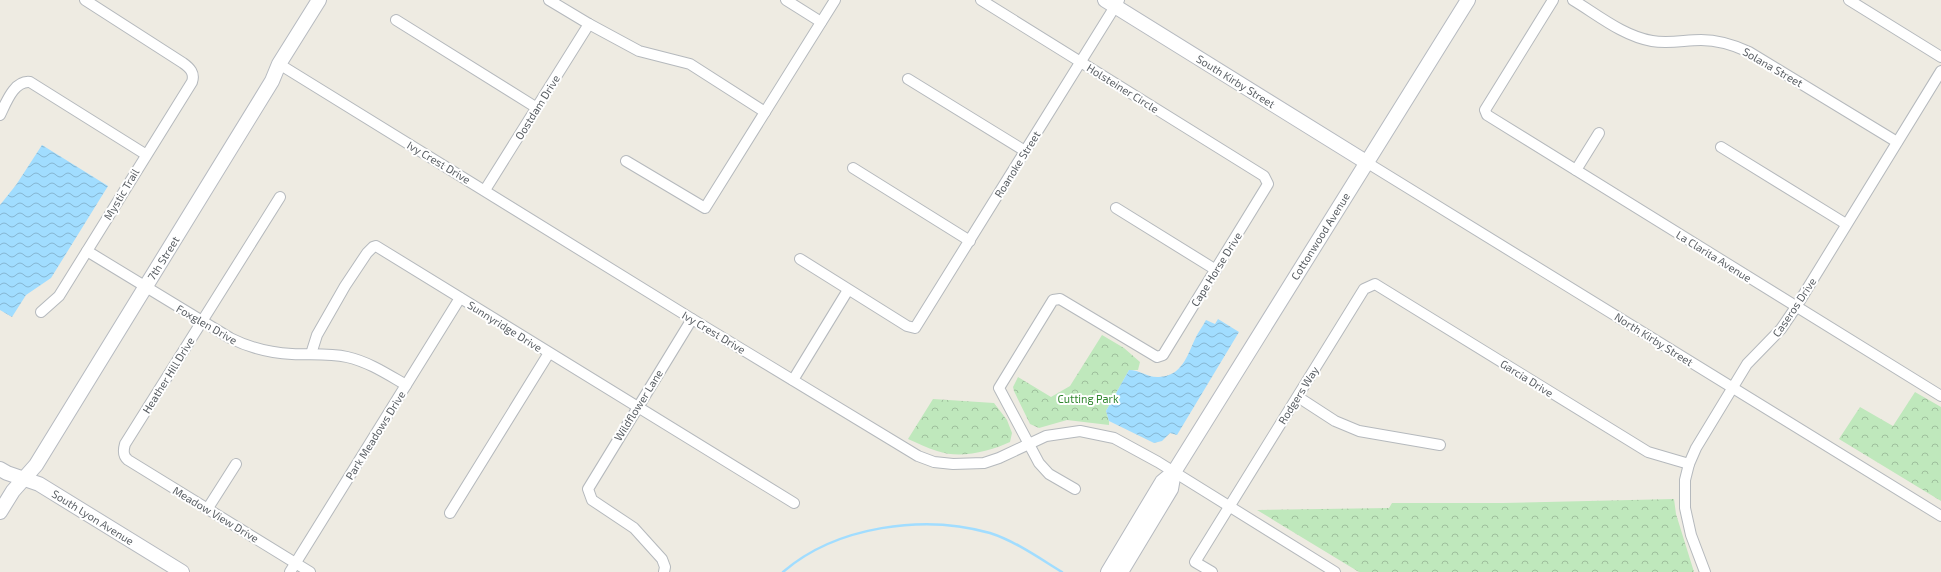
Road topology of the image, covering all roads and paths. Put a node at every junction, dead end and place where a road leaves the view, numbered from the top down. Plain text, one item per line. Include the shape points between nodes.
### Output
1 (85, 0) edge
2 (319, 0) edge
3 (549, 0) edge
4 (786, 0) edge
5 (835, 0) edge
6 (981, 0) edge
7 (1468, 0) edge
8 (1553, 0) edge
9 (1573, 0) edge
10 (1849, 0) edge
11 (1113, 2) edge
12 (396, 20) dead end
13 (821, 22) junction
14 (589, 24) junction
15 (1941, 57) edge
16 (1081, 62) junction
17 (279, 64) junction
18 (1941, 71) edge
19 (908, 78) dead end
20 (537, 108) junction
21 (765, 112) junction
22 (0, 115) edge
23 (1599, 133) dead end
24 (1897, 142) junction
25 (1721, 147) dead end
26 (1025, 151) junction
27 (145, 154) junction
28 (626, 161) dead end
29 (1366, 162) junction
30 (853, 168) dead end
31 (1576, 170) junction
32 (1264, 176) joint
33 (486, 190) junction
34 (280, 197) dead end
35 (1116, 208) dead end
36 (1846, 224) junction
37 (970, 241) junction
38 (87, 251) junction
39 (800, 260) dead end
40 (1216, 270) junction
41 (1369, 285) joint
42 (145, 287) junction
43 (848, 290) junction
44 (460, 298) junction
45 (1796, 307) junction
46 (41, 312) dead end
47 (692, 319) junction
48 (202, 322) junction
49 (549, 353) junction
50 (311, 354) junction
51 (792, 380) junction
52 (406, 385) junction
53 (1733, 387) junction
54 (1298, 396) junction
55 (1941, 396) edge
56 (637, 407) junction
57 (1028, 443) junction
58 (1440, 445) dead end
59 (124, 454) joint
60 (236, 464) dead end
61 (1689, 464) junction
62 (0, 469) edge
63 (1174, 472) junction
64 (24, 479) junction
65 (1075, 489) dead end
66 (794, 503) dead end
67 (1229, 507) junction
68 (208, 508) junction
69 (0, 512) edge
70 (450, 512) dead end
71 (1941, 516) edge
72 (295, 563) junction
73 (665, 569) edge
74 (182, 572) edge
75 (290, 572) edge
76 (310, 572) edge
77 (1108, 572) edge
78 (1121, 572) edge
79 (1212, 572) edge
80 (1334, 572) edge
81 (1705, 572) edge

1 - 27 street, Mystic Trail via 184,63 192,72 192,82
2 - 17 street, 7th Street
3 - 14 street
4 - 13 street
5 - 13 street
6 - 16 street, Holsteiner Circle
7 - 29 street, Cottonwood Avenue
8 - 31 street, La Clarita Avenue via 1485,110 1487,115
9 - 24 street, Solana Street via 1639,38 1661,42 1710,41 1736,46
10 - 15 street
11 - 16 street, Roanoke Street
11 - 29 street, South Kirby Street
12 - 20 street
13 - 21 street
14 - 20 street, Oostdam Drive
14 - 21 street via 639,51 690,64
16 - 26 street, Roanoke Street
16 - 32 street, Holsteiner Circle
17 - 33 street, Ivy Crest Drive
17 - 42 street, 7th Street via 272,81
18 - 24 street, Caseros Drive
19 - 26 street
20 - 33 street, Oostdam Drive
21 - 28 street via 705,208
22 - 27 street via 18,85 30,82
23 - 31 street
24 - 36 street, Caseros Drive
25 - 36 street
26 - 37 street, Roanoke Street
27 - 38 street, Mystic Trail
29 - 53 street, North Kirby Street
29 - 63 street, Cottonwood Avenue
30 - 37 street
31 - 45 street, La Clarita Avenue
32 - 40 street, Cape Horse Drive via 1268,184
33 - 47 street, Ivy Crest Drive
34 - 48 street, Heather Hill Drive
35 - 40 street
36 - 45 street, Caseros Drive
37 - 43 street, Roanoke Street via 915,328
38 - 42 street, Foxglen Drive
38 - 46 street, Mystic Trail via 59,296
39 - 43 street
40 - 57 street, Cape Horse Drive via 1162,355 1157,357 1060,299 1053,300 999,388
41 - 54 street, Rodgers Way via 1364,289
41 - 61 street, Garcia Drive via 1375,284 1642,448 1660,457
42 - 48 street, Foxglen Drive
42 - 64 street, 7th Street via 36,465
43 - 51 street
44 - 49 street, Sunnyridge Drive
44 - 50 street, Sunnyridge Drive via 380,247 373,247 366,253 316,335
44 - 52 street, Park Meadows Drive
45 - 53 street, Caseros Drive via 1781,330 1747,364
45 - 55 street, La Clarita Avenue
47 - 51 street, Ivy Crest Drive
47 - 56 street, Wildflower Lane
48 - 50 street, Foxglen Drive via 230,338 259,350
48 - 59 street, Heather Hill Drive via 125,444
49 - 56 street, Sunnyridge Drive
49 - 70 street
50 - 52 street, Foxglen Drive via 347,357 363,362
51 - 57 street, Ivy Crest Drive via 902,447 934,462 984,463
52 - 72 street, Park Meadows Drive
53 - 61 street, Caseros Drive
53 - 71 street, North Kirby Street
54 - 58 street via 1348,427 1359,431
54 - 67 street, Rodgers Way
56 - 66 street, Sunnyridge Drive
56 - 73 street, Wildflower Lane via 589,485 588,493 592,500 634,528 662,559
57 - 63 street, Ivy Crest Drive via 1064,432 1097,434 1129,445
57 - 65 street via 1043,469
59 - 68 street, Meadow View Drive via 128,460
60 - 68 street
61 - 81 street, Caseros Drive via 1685,480 1685,508 1690,535
62 - 64 street, South Lyon Avenue
63 - 67 street, Ivy Crest Drive
63 - 77 street, Cottonwood Avenue via 1162,482
63 - 78 street, Cottonwood Avenue via 1171,489
64 - 69 street, 7th Street
64 - 74 street, South Lyon Avenue via 39,484
67 - 79 street, Rodgers Way via 1195,562
67 - 80 street, Ivy Crest Drive
68 - 72 street, Meadow View Drive
72 - 75 street, Park Meadows Drive
72 - 76 street, Meadow View Drive

